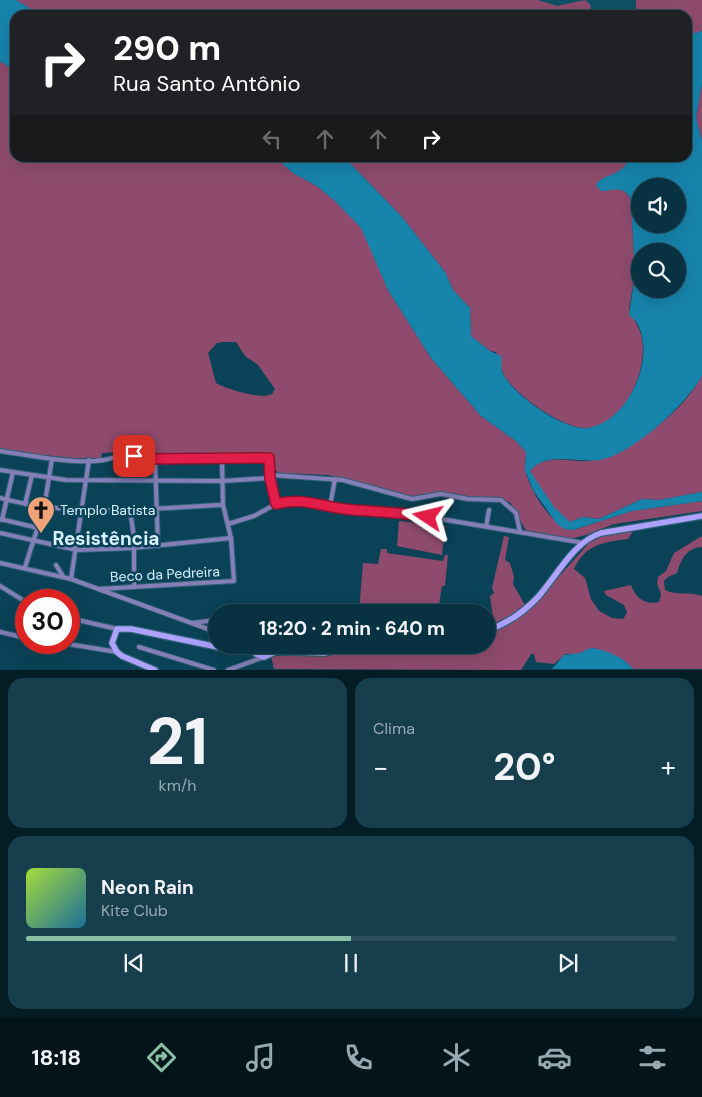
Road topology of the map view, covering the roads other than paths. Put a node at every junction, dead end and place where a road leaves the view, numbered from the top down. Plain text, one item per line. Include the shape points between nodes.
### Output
1 (0, 451) edge
2 (134, 456) dead end
3 (52, 458) junction
4 (112, 458) dead end
5 (155, 459) junction
6 (222, 459) junction
7 (90, 460) junction
8 (0, 470) edge
9 (13, 472) junction
10 (32, 475) junction
11 (270, 476) junction
12 (50, 479) junction
13 (334, 479) junction
14 (155, 480) junction
15 (86, 481) junction
16 (222, 481) junction
17 (0, 498) edge
18 (7, 500) junction
19 (25, 504) junction
20 (276, 504) junction
21 (223, 505) junction
22 (330, 506) junction
23 (44, 508) junction
24 (156, 508) junction
25 (130, 509) junction
26 (82, 510) junction
27 (489, 510) dead end
28 (702, 516) edge
29 (1, 520) edge
30 (228, 524) junction
31 (486, 527) junction
32 (38, 528) junction
33 (0, 532) edge
34 (520, 532) junction
35 (230, 538) junction
36 (34, 541) junction
37 (584, 543) junction
38 (158, 546) junction
39 (133, 548) junction
40 (77, 550) junction
41 (0, 563) edge
42 (56, 565) dead end
43 (25, 568) junction
44 (64, 577) junction
45 (71, 579) junction
46 (0, 586) edge
47 (134, 587) junction
48 (99, 589) junction
49 (15, 595) edge
50 (80, 621) edge
51 (208, 621) edge
52 (190, 623) junction
53 (496, 627) edge
54 (117, 629) junction
55 (208, 629) edge
56 (0, 632) edge
57 (15, 635) edge
58 (80, 646) edge
59 (208, 646) edge
60 (139, 647) dead end
61 (117, 652) junction
62 (254, 654) edge
63 (259, 654) edge
64 (270, 654) edge
65 (264, 657) junction
66 (249, 662) junction
67 (155, 670) edge
68 (214, 670) edge
69 (228, 670) edge

1 - 3 street
2 - 5 street
3 - 7 street
3 - 12 street
4 - 7 street
5 - 6 street
5 - 14 street
6 - 11 street via 269,458
6 - 16 street, Beco da Pedreira
7 - 15 street
8 - 9 street
9 - 10 street
9 - 18 street
10 - 12 street
10 - 19 street
11 - 13 street
11 - 16 street
11 - 20 street
12 - 15 street
12 - 23 street
13 - 22 street
13 - 34 street via 412,499 442,494 502,500 516,513
14 - 15 street
14 - 16 street
14 - 24 street
15 - 26 street
16 - 21 street, Beco da Pedreira
17 - 18 street
18 - 19 street
18 - 29 street
19 - 23 street
20 - 22 street via 299,500
20 - 30 street via 254,516
21 - 24 street
21 - 30 street, Beco da Pedreira
22 - 31 street via 399,512
23 - 26 street
23 - 32 street
24 - 25 street
24 - 38 street
25 - 26 street
25 - 39 street
26 - 40 street
27 - 31 street
28 - 37 main road via 601,533
29 - 32 street
30 - 35 street, Beco da Pedreira
31 - 34 street
32 - 36 street
33 - 36 street
34 - 37 street
35 - 38 street
35 - 47 street, Beco da Pedreira via 234,581
36 - 40 street
36 - 43 street
37 - 53 main road via 526,608
38 - 39 street
39 - 40 street
39 - 47 street
40 - 45 street
41 - 43 street
42 - 44 street
43 - 44 street
44 - 45 street
45 - 48 street
46 - 49 street
47 - 48 street, Beco da Pedreira
48 - 52 street
50 - 54 street
51 - 52 street
52 - 55 street
54 - 59 main road via 131,629
54 - 61 main road via 112,643
56 - 57 street
58 - 61 street
60 - 68 street
61 - 67 main road
62 - 66 street
63 - 65 main road
64 - 65 main road
65 - 66 street
66 - 69 street

